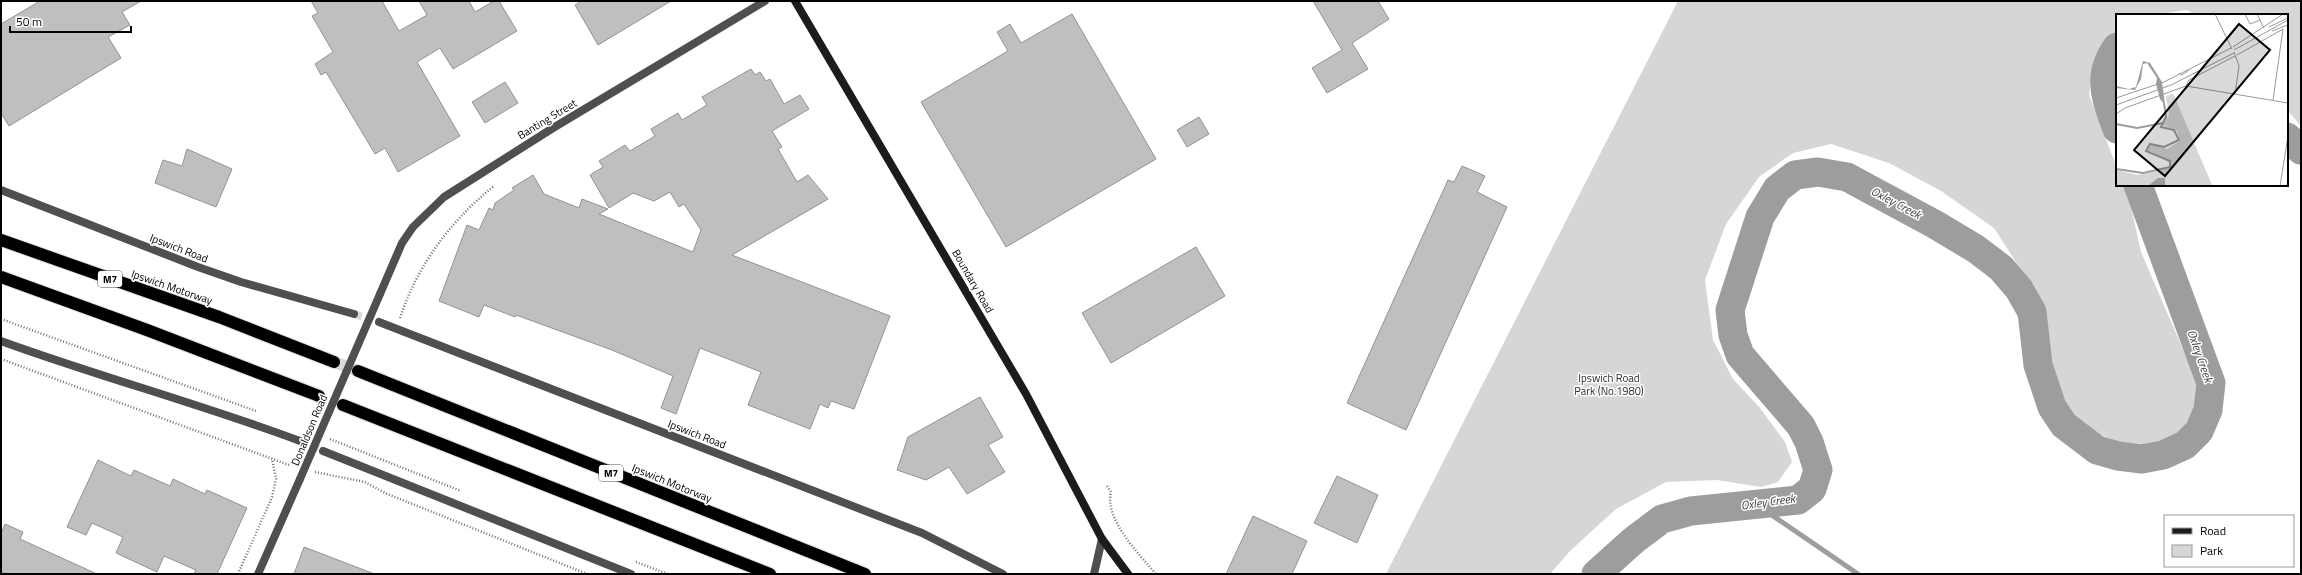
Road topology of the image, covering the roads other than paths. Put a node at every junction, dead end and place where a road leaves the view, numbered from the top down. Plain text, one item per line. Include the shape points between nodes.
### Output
1 (765, 1) edge
2 (795, 1) edge
3 (1, 190) edge
4 (1, 240) edge
5 (1, 277) edge
6 (380, 294) joint
7 (354, 314) tunnel mouth
8 (379, 322) tunnel mouth
9 (1, 341) edge
10 (334, 362) tunnel mouth
11 (358, 371) tunnel mouth
12 (319, 396) dead end
13 (343, 405) dead end
14 (300, 441) tunnel mouth
15 (323, 451) tunnel mouth
16 (1102, 539) junction
17 (258, 574) edge
18 (631, 574) edge
19 (770, 574) edge
20 (865, 574) edge
21 (1003, 574) edge
22 (1094, 574) edge
23 (1128, 574) edge

1 - 6 street, Banting Street via 546,132 444,197 402,243
2 - 16 main road, Boundary Road via 1026,394
3 - 7 street, Ipswich Road via 241,282
4 - 10 highway, Ipswich Motorway / M7 via 219,317
5 - 12 highway
6 - 17 street, Donaldson Road, bridge
8 - 21 street, Ipswich Road via 922,533
9 - 14 street via 85,371 238,418
11 - 20 highway, Ipswich Motorway / M7
13 - 19 highway
15 - 18 street
16 - 22 street
16 - 23 main road, Boundary Road

